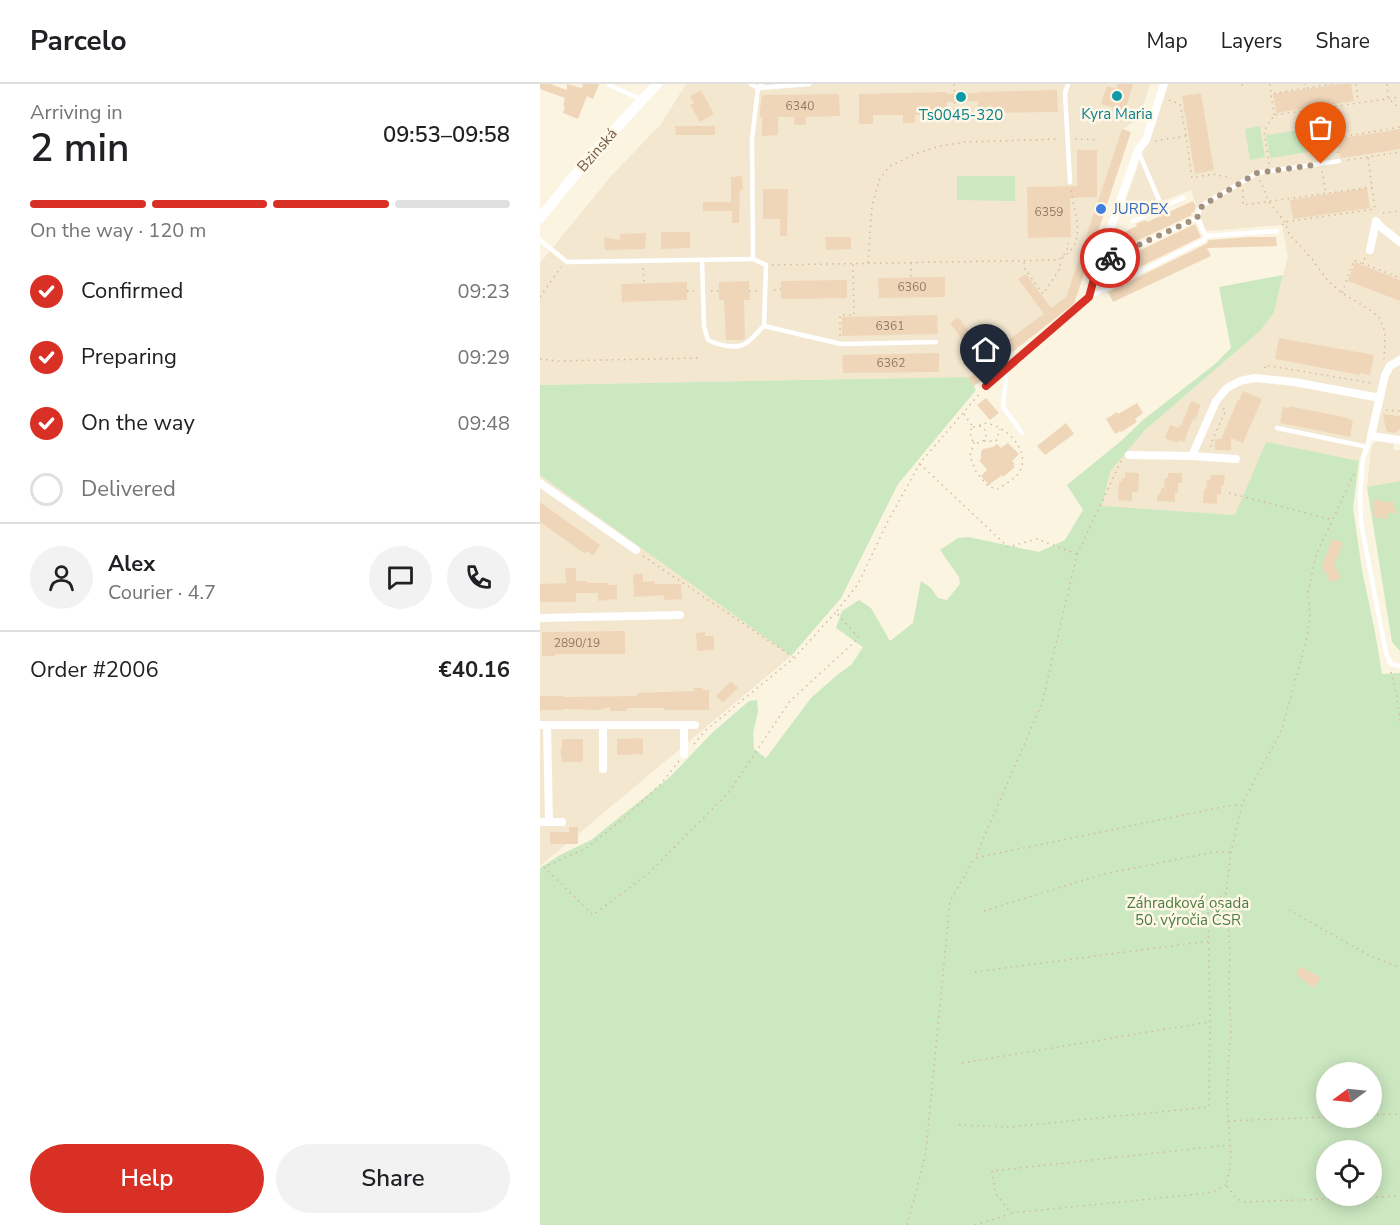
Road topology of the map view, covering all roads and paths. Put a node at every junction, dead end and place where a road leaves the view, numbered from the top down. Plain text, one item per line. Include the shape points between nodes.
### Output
1 (657, 84) edge
2 (751, 84) edge
3 (809, 84) edge
4 (954, 84) edge
5 (1068, 84) edge
6 (1164, 84) edge
7 (1270, 84) edge
8 (1305, 84) edge
9 (1332, 84) edge
10 (1356, 84) edge
11 (1387, 84) edge
12 (609, 86) edge
13 (760, 86) edge
14 (1306, 88) junction
15 (1271, 94) junction
16 (1400, 97) edge
17 (1388, 98) junction
18 (643, 100) junction
19 (1168, 100) dead end
20 (1359, 103) junction
21 (1400, 109) edge
22 (1274, 116) junction
23 (955, 118) dead end
24 (1400, 127) edge
25 (1186, 136) junction
26 (1068, 138) junction
27 (1098, 140) dead end
28 (1155, 141) dead end
29 (1138, 150) junction
30 (1400, 152) edge
31 (1368, 157) junction
32 (1339, 161) junction
33 (1321, 164) junction
34 (1271, 171) junction
35 (1257, 173) junction
36 (1070, 182) joint
37 (1243, 183) junction
38 (1372, 187) junction
39 (1326, 194) junction
40 (1183, 198) dead end
41 (1269, 202) junction
42 (1162, 207) junction
43 (1375, 209) junction
44 (1400, 211) edge
45 (540, 218) edge
46 (1197, 218) junction
47 (1133, 221) dead end
48 (1285, 222) junction
49 (1276, 231) joint
50 (1206, 236) junction
51 (540, 240) edge
52 (1400, 242) edge
53 (1068, 243) dead end
54 (1370, 250) joint
55 (753, 259) junction
56 (702, 260) junction
57 (1024, 260) junction
58 (1059, 260) junction
59 (565, 261) junction
60 (643, 261) junction
61 (911, 262) junction
62 (853, 263) junction
63 (868, 263) junction
64 (1362, 263) junction
65 (1098, 264) junction
66 (765, 265) junction
67 (911, 278) dead end
68 (1400, 278) edge
69 (644, 283) dead end
70 (1342, 293) junction
71 (540, 297) edge
72 (1089, 297) junction
73 (764, 326) junction
74 (936, 342) dead end
75 (841, 344) junction
76 (700, 358) dead end
77 (540, 359) edge
78 (1400, 360) edge
79 (1390, 366) junction
80 (1007, 368) junction
81 (986, 386) joint
82 (1380, 398) junction
83 (1377, 408) junction
84 (1226, 410) dead end
85 (1400, 411) edge
86 (963, 413) junction
87 (979, 426) junction
88 (973, 427) junction
89 (1000, 428) junction
90 (1277, 428) dead end
91 (1022, 433) dead end
92 (1371, 435) junction
93 (1400, 440) edge
94 (984, 441) junction
95 (974, 442) junction
96 (1368, 447) junction
97 (1129, 454) joint
98 (1192, 456) junction
99 (1210, 458) junction
100 (1364, 458) junction
101 (1236, 459) dead end
102 (920, 463) junction
103 (540, 483) edge
104 (1229, 493) dead end
105 (1332, 520) junction
106 (636, 550) joint
107 (1077, 555) junction
108 (836, 612) junction
109 (680, 615) dead end
110 (540, 618) edge
111 (794, 658) junction
112 (1400, 666) edge
113 (1391, 674) dead end
114 (1400, 721) edge
115 (544, 725) edge
116 (603, 725) junction
117 (695, 725) dead end
118 (684, 726) junction
119 (684, 754) junction
120 (603, 769) dead end
121 (1242, 804) junction
122 (544, 822) edge
123 (562, 822) dead end
124 (1231, 852) junction
125 (975, 858) junction
126 (1226, 893) junction
127 (1289, 910) dead end
128 (984, 911) dead end
129 (1209, 941) junction
130 (1400, 968) edge
131 (975, 972) dead end
132 (1210, 1022) junction
133 (962, 1063) dead end
134 (1400, 1114) edge
135 (1382, 1115) edge
136 (1316, 1117) edge
137 (1228, 1121) junction
138 (959, 1125) dead end
139 (1230, 1145) junction
140 (1226, 1185) junction
141 (1400, 1196) edge
142 (1011, 1213) junction
143 (907, 1225) edge
144 (975, 1225) edge

1 - 18 street, Bzinská
2 - 13 lane
3 - 13 lane
4 - 23 path
5 - 26 lane
6 - 29 street via 1146,140
7 - 15 path
8 - 14 path
9 - 14 path
10 - 20 path
11 - 17 path
12 - 18 lane
13 - 55 lane via 752,139
14 - 15 path
15 - 22 path
16 - 17 path
17 - 20 path
17 - 21 path
18 - 45 street, Bzinská
19 - 25 path via 1180,104
20 - 22 path
22 - 34 path via 1264,130
24 - 32 path via 1336,138
25 - 28 path
25 - 37 path via 1192,178 1213,174
26 - 27 path
26 - 36 lane
26 - 63 path via 965,142 940,146 890,166 880,178 872,206
29 - 42 lane
29 - 65 street
30 - 31 path
31 - 32 path
31 - 38 path
32 - 33 lane
33 - 34 lane
33 - 39 path
34 - 35 lane
35 - 37 lane
35 - 41 path
36 - 58 path via 1077,238
37 - 41 path via 1243,205
37 - 46 lane via 1202,206
38 - 39 path
38 - 43 path
39 - 41 path
40 - 42 lane
41 - 48 path
42 - 47 lane
43 - 44 path via 1376,214
43 - 48 path
46 - 50 lane
46 - 65 lane
48 - 49 path
48 - 70 path via 1289,234
49 - 50 lane
50 - 72 lane
51 - 59 lane
52 - 54 street via 1376,221
53 - 58 path
54 - 64 path
55 - 56 lane
55 - 66 lane
56 - 60 lane
56 - 73 lane via 708,340 719,345 746,344
57 - 58 path
57 - 58 path via 1025,269 1043,294 1061,267
57 - 61 path
59 - 60 lane
59 - 71 path
60 - 69 path
61 - 63 path
61 - 67 path
62 - 63 path
62 - 66 path
62 - 75 path via 854,315 840,315
64 - 68 path
64 - 70 path via 1354,260
65 - 72 street
66 - 73 lane
70 - 79 path via 1379,317 1385,332 1384,361
72 - 80 lane
73 - 75 lane
74 - 75 lane
76 - 77 path
78 - 79 street
79 - 82 street
80 - 81 lane
80 - 91 lane via 1003,406
81 - 86 path
82 - 83 street
82 - 98 street via 1294,382 1256,378 1240,381 1216,401
83 - 85 path
83 - 92 street
84 - 99 path via 1211,443
86 - 88 path
86 - 102 path
87 - 88 path
87 - 89 path via 987,423
87 - 94 path via 985,430
88 - 95 path via 969,435
89 - 94 path via 996,441
89 - 95 path via 1013,438 1022,453 1022,469 998,489 989,487 976,472 970,456
90 - 96 lane
92 - 93 street
92 - 96 lane
94 - 95 path
96 - 100 lane
97 - 98 street
97 - 107 path via 1122,459
98 - 99 street
99 - 101 street
100 - 105 path
100 - 112 lane via 1361,523 1386,653 1391,663
102 - 107 path via 1008,547 1037,539
102 - 108 path via 858,584
103 - 106 street
104 - 105 path
105 - 121 path via 1316,555 1308,592 1308,638 1282,729
106 - 111 path
107 - 125 path via 1042,703
108 - 111 path
108 - 119 path via 859,638 790,701 729,792 648,874 593,915 544,867 585,849 608,831 661,784
109 - 110 street
111 - 119 path via 706,730
113 - 114 path
115 - 116 street
115 - 122 street
116 - 118 street
116 - 120 street
117 - 118 street
118 - 119 street
121 - 124 path
121 - 125 path
122 - 123 street
124 - 126 path
124 - 128 path via 1104,874
125 - 143 path via 950,901 926,1150
126 - 129 path via 1208,904
126 - 137 path via 1231,1034
127 - 130 path via 1370,956
129 - 131 path
129 - 132 path
132 - 133 path
132 - 138 path via 1209,1107 1010,1127
134 - 135 path
136 - 137 path
137 - 139 path
139 - 140 path
139 - 142 path via 992,1171 995,1192
140 - 141 path via 1237,1199 1245,1202
140 - 142 path via 1200,1194
142 - 144 path

